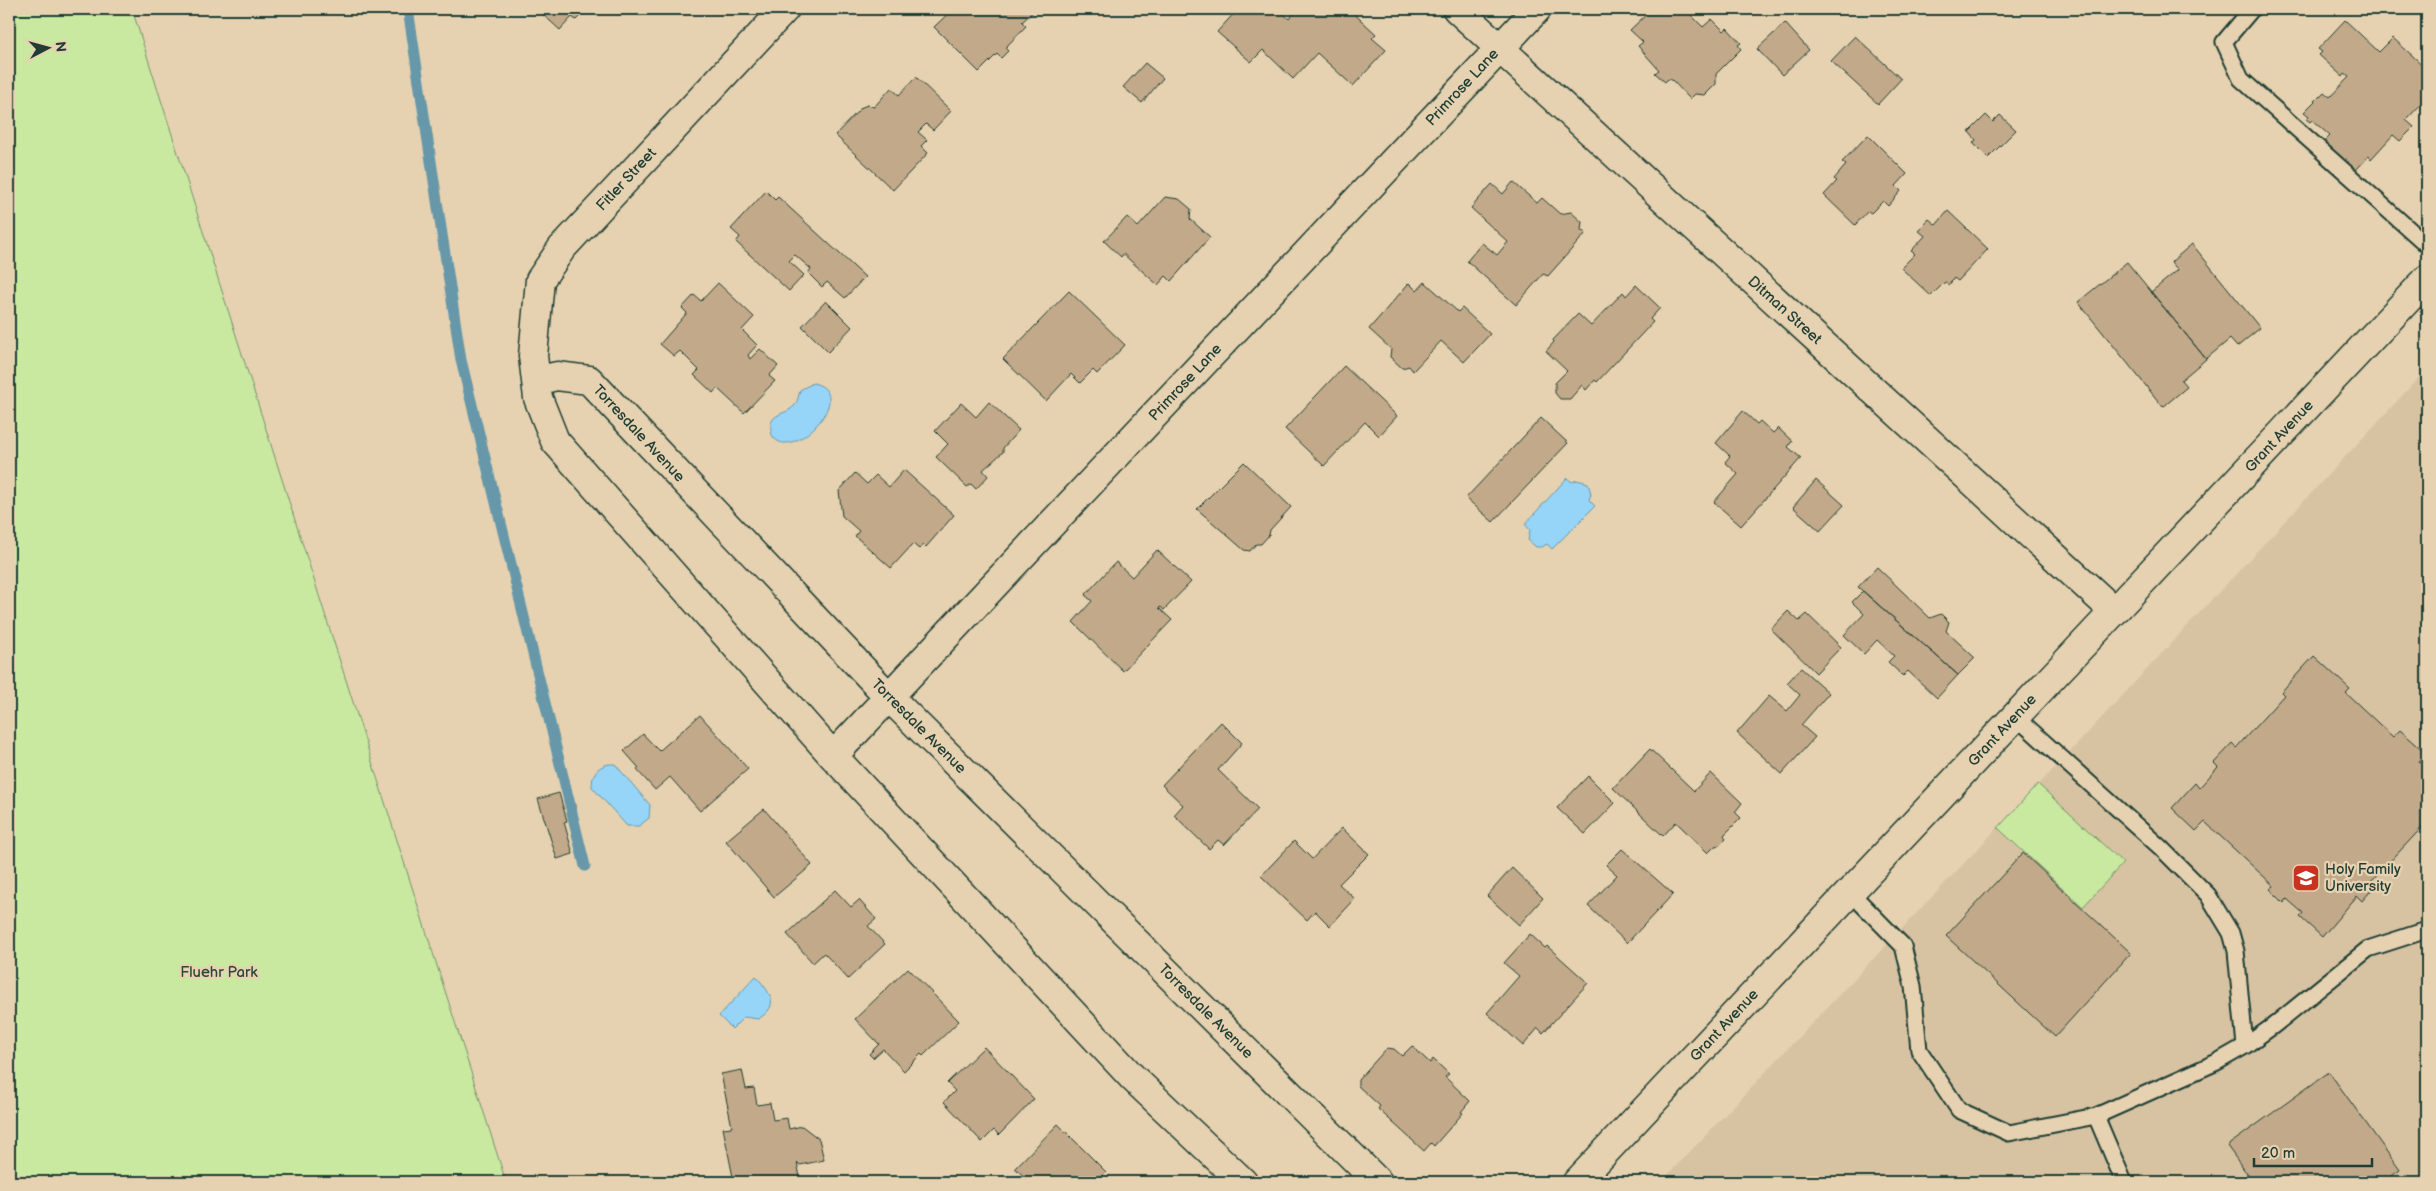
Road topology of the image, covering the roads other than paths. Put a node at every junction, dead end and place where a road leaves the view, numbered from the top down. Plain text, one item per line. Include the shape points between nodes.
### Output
1 (785, 9) edge
2 (1457, 9) edge
3 (1537, 9) edge
4 (2252, 9) edge
5 (1499, 48) junction
6 (2427, 245) edge
7 (2427, 279) edge
8 (536, 381) junction
9 (2114, 611) junction
10 (888, 696) junction
11 (2015, 716) junction
12 (833, 756) junction
13 (1850, 892) junction
14 (2427, 930) edge
15 (2244, 1046) junction
16 (2096, 1116) junction
17 (1244, 1182) edge
18 (1378, 1182) edge
19 (1576, 1182) edge
20 (2124, 1182) edge

1 - 8 street, Fitler Street via 562,248 540,280 533,356
2 - 5 street, Ditman Street
3 - 5 street, Primrose Lane
4 - 6 lane via 2224,42 2241,79
5 - 9 street, Ditman Street
5 - 10 street, Primrose Lane
7 - 9 street, Grant Avenue
8 - 10 street, Torresdale Avenue via 558,376 590,380
8 - 12 street via 538,398 555,441
9 - 11 street, Grant Avenue
10 - 12 street, Primrose Lane
10 - 18 street, Torresdale Avenue
11 - 13 street, Grant Avenue
11 - 15 lane via 2161,848 2208,896 2231,933 2236,951
12 - 17 street via 1132,1077
13 - 16 lane via 1903,946 1913,986 1919,1050 1958,1110 2009,1133
13 - 19 street, Grant Avenue
14 - 15 lane via 2368,949
15 - 16 lane via 2217,1062
16 - 20 lane

